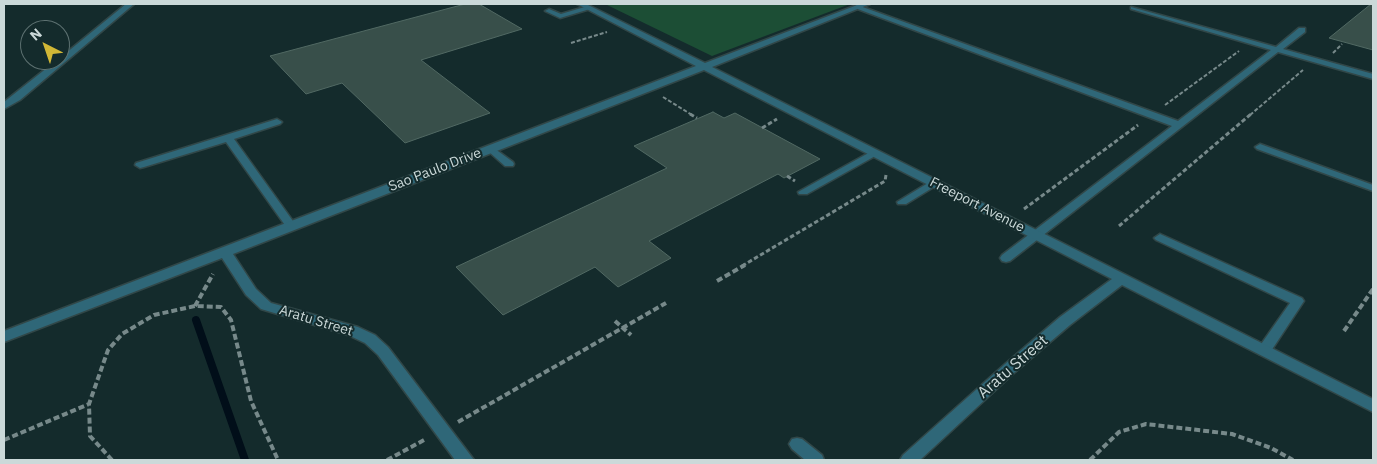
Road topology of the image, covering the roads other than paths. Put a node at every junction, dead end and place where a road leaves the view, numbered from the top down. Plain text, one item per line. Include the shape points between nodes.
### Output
1 (130, 4) edge
2 (862, 5) edge
3 (585, 6) edge
4 (1134, 8) dead end
5 (549, 10) dead end
6 (1302, 30) dead end
7 (1278, 49) junction
8 (703, 66) junction
9 (1373, 77) edge
10 (4, 106) edge
11 (277, 122) dead end
12 (1179, 125) junction
13 (228, 138) junction
14 (1260, 147) dead end
15 (491, 149) junction
16 (874, 153) junction
17 (509, 164) dead end
18 (140, 165) dead end
19 (933, 183) junction
20 (1373, 188) edge
21 (803, 192) dead end
22 (902, 202) dead end
23 (291, 226) junction
24 (1036, 235) junction
25 (1160, 238) dead end
26 (225, 252) junction
27 (1006, 258) dead end
28 (1122, 279) junction
29 (4, 336) edge
30 (1264, 350) junction
31 (1373, 406) edge
32 (797, 444) dead end
33 (465, 460) edge
34 (816, 460) edge
35 (909, 460) edge

1 - 10 street
2 - 8 street, Sao Paulo Drive
2 - 12 lane
3 - 5 lane via 560,16
3 - 8 street, Freeport Avenue
4 - 7 lane
6 - 7 lane
7 - 9 lane
7 - 12 lane
8 - 15 street, Sao Paulo Drive
8 - 16 street, Freeport Avenue
11 - 13 lane
12 - 24 lane
13 - 18 lane
13 - 23 lane
14 - 20 lane
15 - 17 lane
15 - 23 street, Sao Paulo Drive
16 - 19 street, Freeport Avenue
16 - 21 lane
19 - 22 lane
19 - 24 street, Freeport Avenue
23 - 26 street, Sao Paulo Drive
24 - 27 lane
24 - 28 street, Freeport Avenue
25 - 30 lane via 1298,301
26 - 29 street, Sao Paulo Drive
26 - 33 street, Aratu Street via 251,292 266,306 370,339 383,351
28 - 30 street, Freeport Avenue
28 - 35 street, Aratu Street via 1058,327
30 - 31 street, Freeport Avenue
32 - 34 lane

